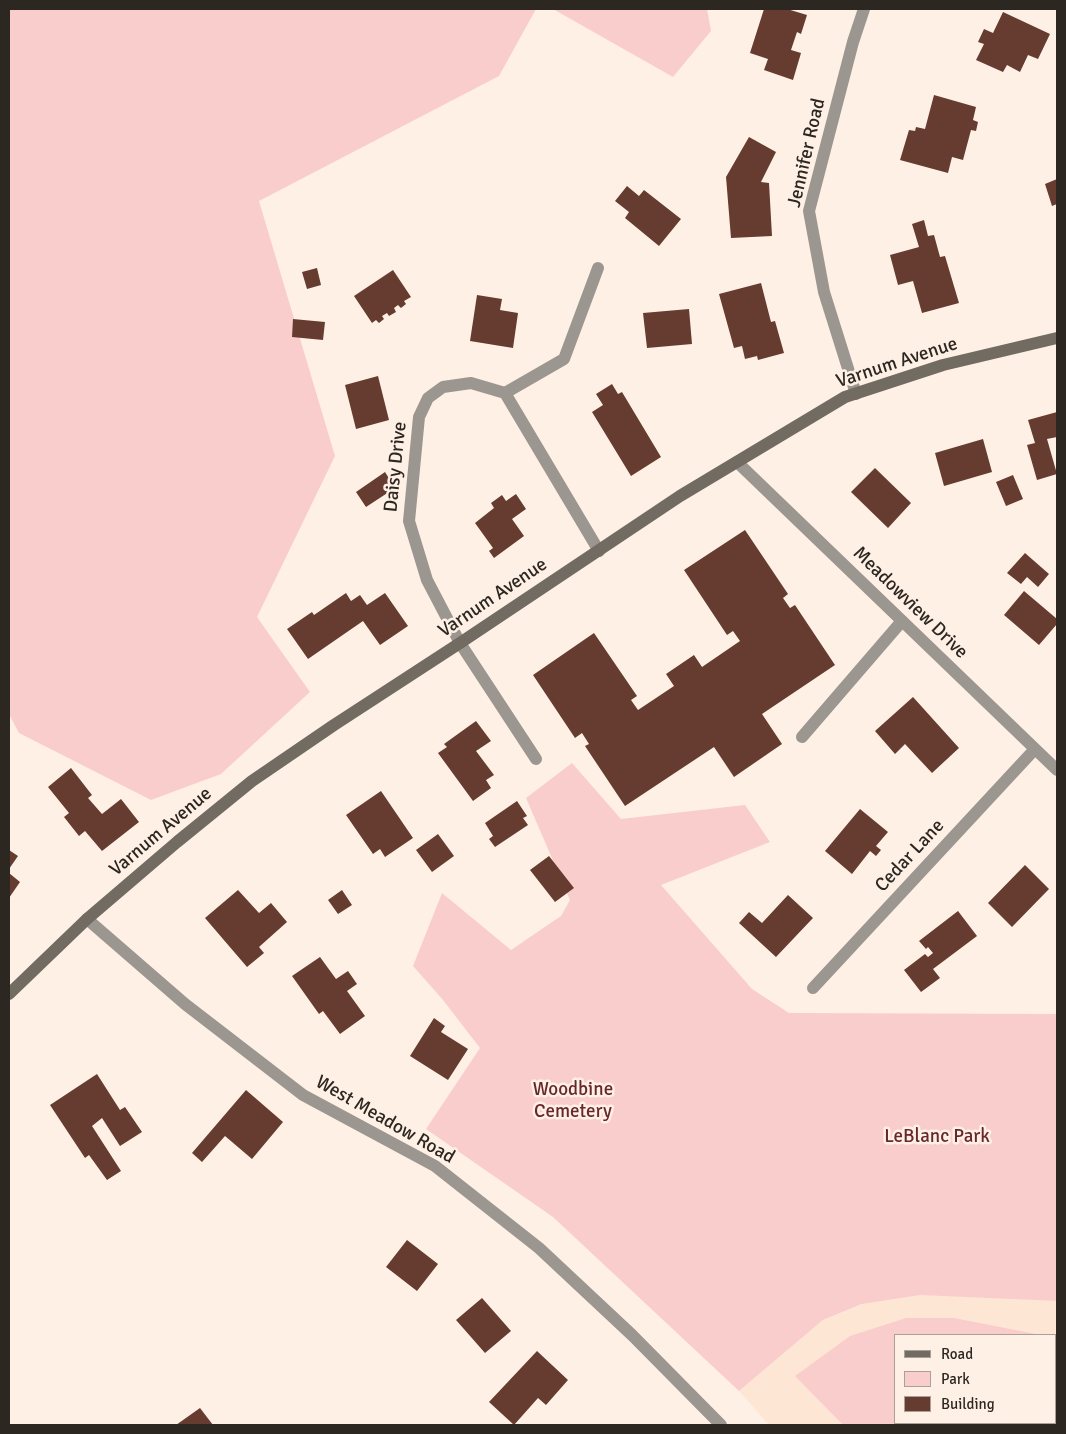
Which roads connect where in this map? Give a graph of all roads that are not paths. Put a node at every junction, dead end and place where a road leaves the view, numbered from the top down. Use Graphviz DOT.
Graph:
graph roads {
  1 [pos="864,9"];
  2 [pos="598,268"];
  3 [pos="1057,338"];
  4 [pos="505,393"];
  5 [pos="856,394"];
  6 [pos="737,462"];
  7 [pos="599,551"];
  8 [pos="902,621"];
  9 [pos="460,643"];
  10 [pos="802,737"];
  11 [pos="1035,749"];
  12 [pos="536,758"];
  13 [pos="1057,770"];
  14 [pos="87,919"];
  15 [pos="813,988"];
  16 [pos="9,992"];
  17 [pos="721,1425"];
  1 -- 5 [label="street, Jennifer Road"];
  2 -- 4 [label="street"];
  3 -- 5 [label="main road, Varnum Avenue"];
  4 -- 7 [label="street"];
  4 -- 9 [label="street, Daisy Drive"];
  5 -- 6 [label="main road, Varnum Avenue"];
  6 -- 7 [label="main road, Varnum Avenue"];
  6 -- 8 [label="street, Meadowview Drive"];
  7 -- 9 [label="main road, Varnum Avenue"];
  8 -- 10 [label="street"];
  8 -- 11 [label="street, Meadowview Drive"];
  9 -- 12 [label="street, Daisy Drive"];
  9 -- 14 [label="main road, Varnum Avenue"];
  11 -- 13 [label="street, Meadowview Drive"];
  11 -- 15 [label="street, Cedar Lane"];
  14 -- 16 [label="main road, Varnum Avenue"];
  14 -- 17 [label="street, West Meadow Road"];
}
